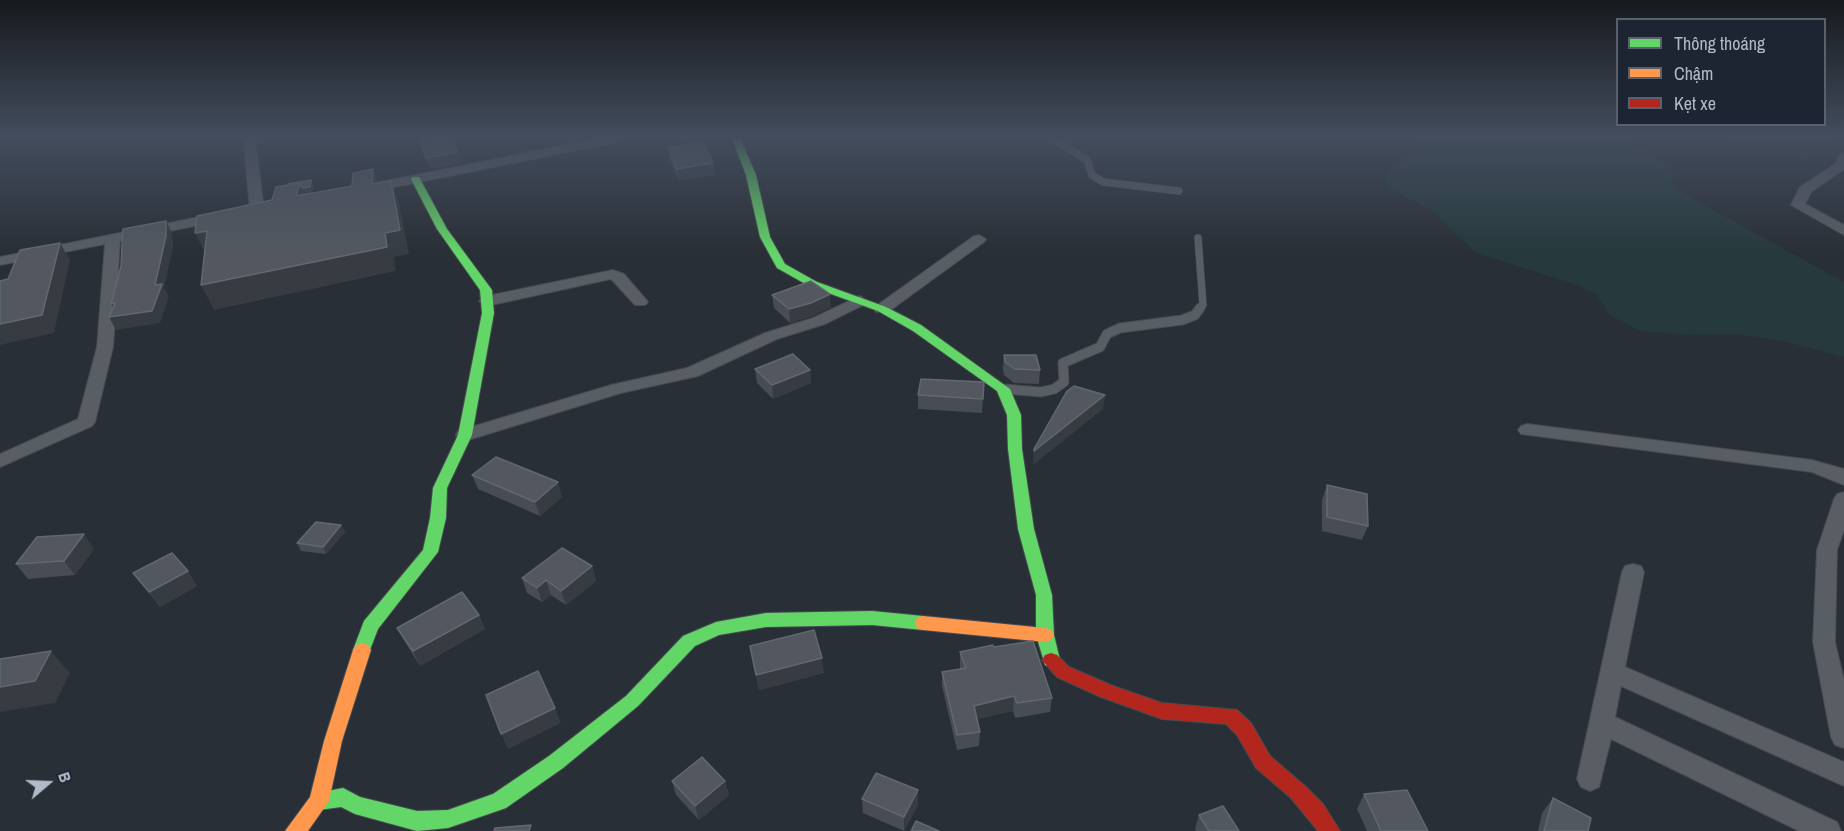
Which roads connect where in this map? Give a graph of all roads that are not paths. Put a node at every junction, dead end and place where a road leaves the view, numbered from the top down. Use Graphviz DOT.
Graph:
graph roads {
  1 [pos="252,177"];
  2 [pos="431,177"];
  3 [pos="751,177"];
  4 [pos="1095,177"];
  5 [pos="1824,177"];
  6 [pos="416,180"];
  7 [pos="359,190"];
  8 [pos="1179,191"];
  9 [pos="1844,231"];
  10 [pos="112,238"];
  11 [pos="1198,238"];
  12 [pos="979,239"];
  13 [pos="0,261"];
  14 [pos="487,301"];
  15 [pos="860,301"];
  16 [pos="640,302"];
  17 [pos="882,309"];
  18 [pos="1003,389"];
  19 [pos="1527,430"];
  20 [pos="465,435"];
  21 [pos="0,461"];
  22 [pos="1844,478"];
  23 [pos="1844,499"];
  24 [pos="1633,572"];
  25 [pos="1045,635"];
  26 [pos="1613,672"];
  27 [pos="1602,723"];
  28 [pos="1844,737"];
  29 [pos="1844,774"];
  30 [pos="1590,779"];
  31 [pos="319,801"];
  32 [pos="295,831"];
  33 [pos="1330,831"];
  34 [pos="1827,831"];
  1 -- 10 [label="street"];
  2 -- 6 [label="street"];
  3 -- 15 [label="street"];
  4 -- 8 [label="lane"];
  5 -- 9 [label="street"];
  6 -- 7 [label="street"];
  6 -- 14 [label="street"];
  10 -- 13 [label="street"];
  10 -- 21 [label="street"];
  11 -- 18 [label="lane"];
  12 -- 17 [label="street"];
  14 -- 16 [label="street"];
  14 -- 20 [label="street"];
  15 -- 17 [label="street"];
  15 -- 20 [label="street"];
  17 -- 18 [label="street"];
  18 -- 25 [label="street"];
  19 -- 22 [label="street"];
  20 -- 31 [label="street"];
  23 -- 28 [label="street"];
  24 -- 26 [label="street"];
  25 -- 31 [label="street"];
  25 -- 33 [label="street"];
  26 -- 27 [label="street"];
  26 -- 29 [label="street"];
  27 -- 30 [label="street"];
  27 -- 34 [label="street"];
  31 -- 32 [label="street"];
}
